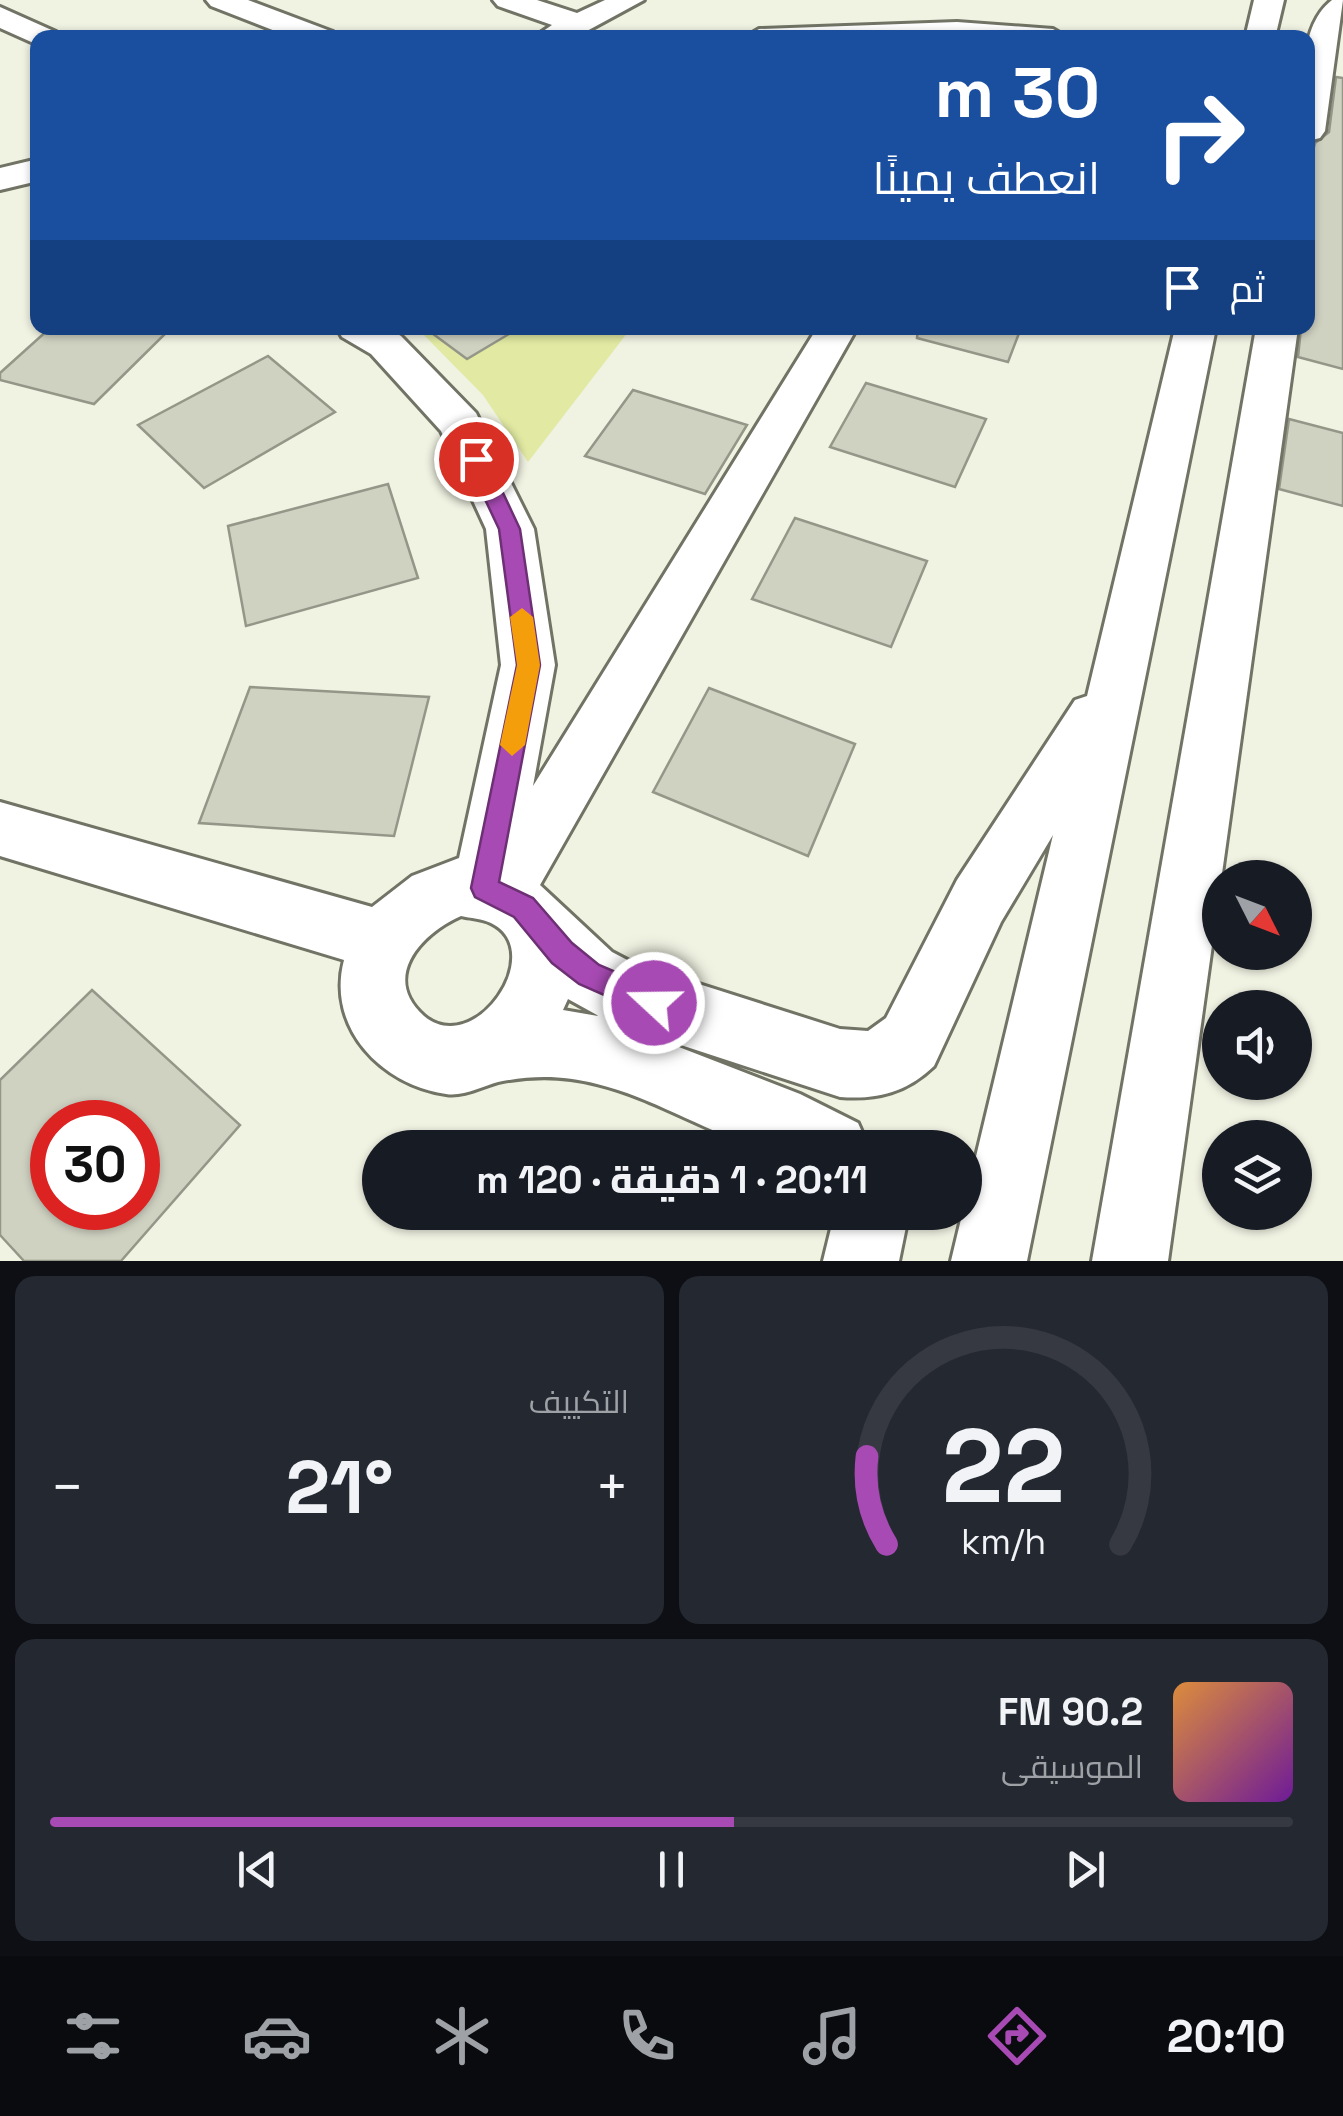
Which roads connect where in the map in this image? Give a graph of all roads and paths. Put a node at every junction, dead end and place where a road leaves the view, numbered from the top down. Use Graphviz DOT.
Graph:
graph roads {
  1 [pos="222,0"];
  2 [pos="508,0"];
  3 [pos="630,0"];
  4 [pos="1269,0"];
  5 [pos="1000,2"];
  6 [pos="1343,6"];
  7 [pos="0,16"];
  8 [pos="580,24"];
  9 [pos="301,30"];
  10 [pos="566,30"];
  11 [pos="1029,30"];
  12 [pos="1262,30"];
  13 [pos="30,31"];
  14 [pos="1315,85"];
  15 [pos="368,335"];
  16 [pos="833,335"];
  17 [pos="1198,335"];
  18 [pos="1273,335"];
  19 [pos="1220,419"];
  20 [pos="1124,651"];
  21 [pos="0,829"];
  22 [pos="508,903"];
  23 [pos="383,941"];
  24 [pos="487,1050"];
  25 [pos="797,1130"];
  26 [pos="868,1230"];
  27 [pos="861,1261"];
  28 [pos="989,1261"];
  29 [pos="1130,1261"];
  1 -- 9 [label="street"];
  2 -- 8 [label="street"];
  3 -- 8 [label="street"];
  4 -- 12 [label="street"];
  5 -- 11 [label="street"];
  6 -- 14 [label="street"];
  7 -- 13 [label="street"];
  8 -- 10 [label="street"];
  15 -- 22 [label="street"];
  16 -- 22 [label="street"];
  17 -- 19 [label="street"];
  18 -- 19 [label="street"];
  19 -- 20 [label="street"];
  19 -- 29 [label="street"];
  20 -- 22 [label="street"];
  20 -- 28 [label="street"];
  21 -- 23 [label="street"];
  22 -- 23 [label="street"];
  22 -- 24 [label="street"];
  23 -- 24 [label="street"];
  24 -- 25 [label="street"];
  26 -- 27 [label="street"];
}
